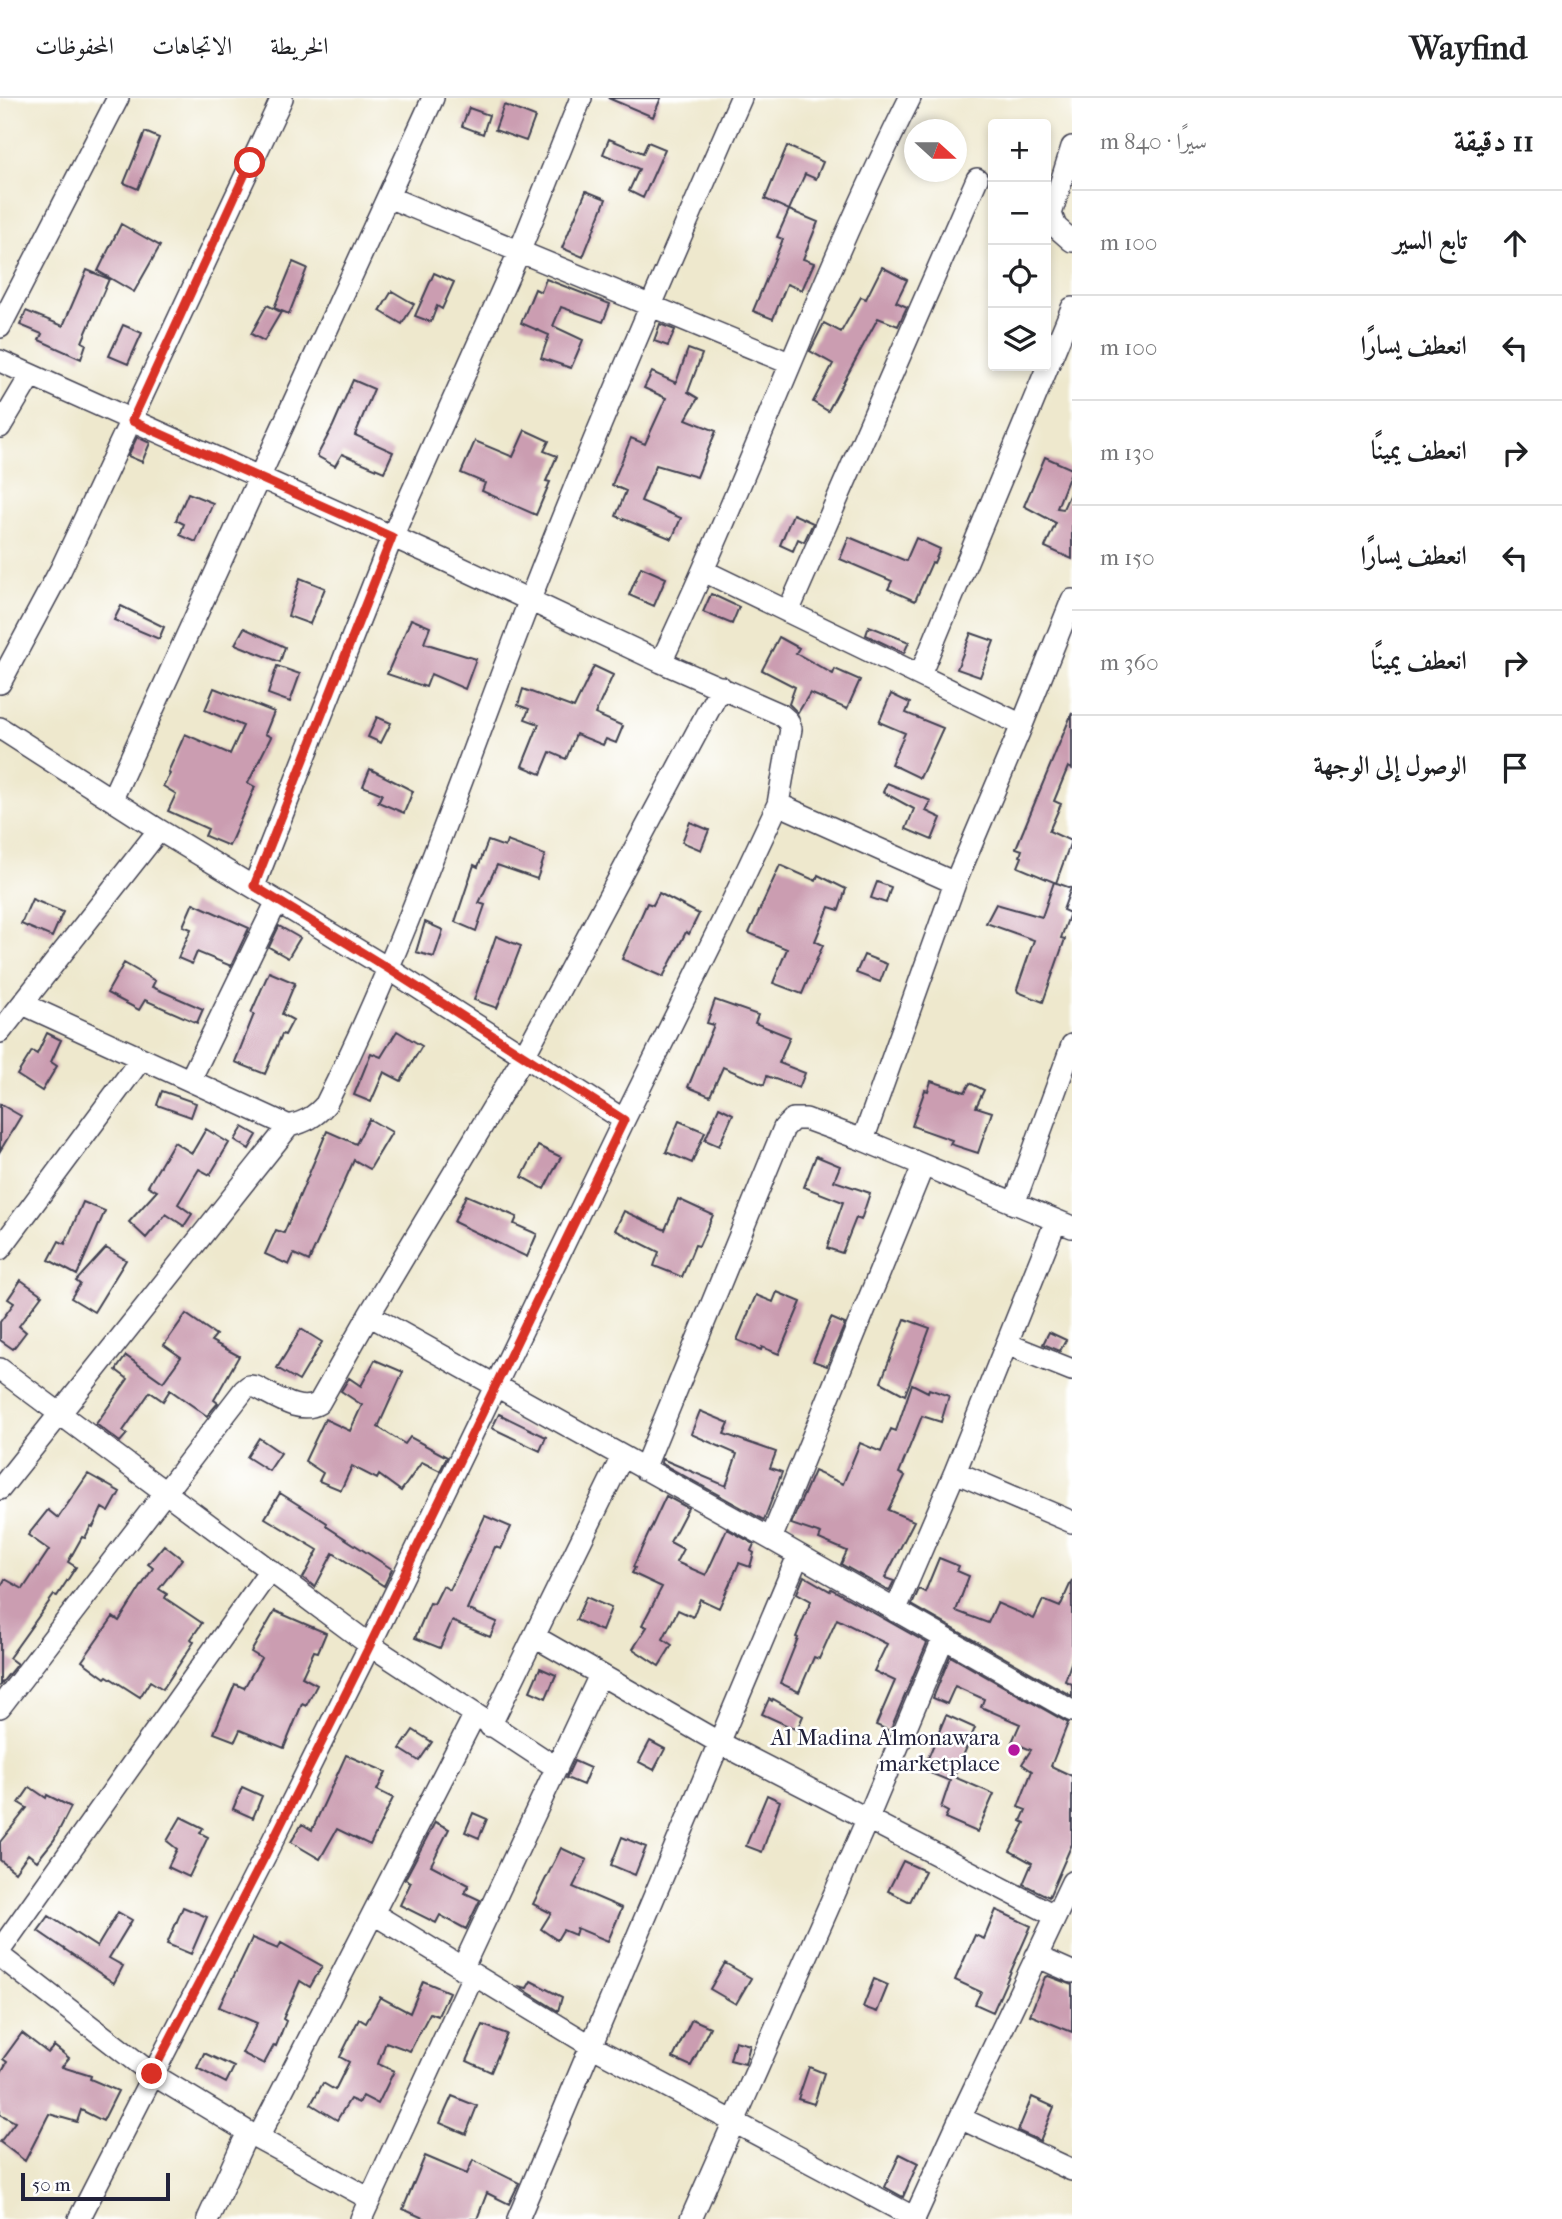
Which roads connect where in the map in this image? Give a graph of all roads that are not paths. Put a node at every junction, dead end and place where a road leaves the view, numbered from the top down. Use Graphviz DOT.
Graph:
graph roads {
  1 [pos="118,98"];
  2 [pos="282,98"];
  3 [pos="433,98"];
  4 [pos="581,98"];
  5 [pos="741,98"];
  6 [pos="908,99"];
  7 [pos="1072,147"];
  8 [pos="976,179"];
  9 [pos="388,197"];
  10 [pos="1072,241"];
  11 [pos="520,250"];
  12 [pos="651,306"];
  13 [pos="1072,307"];
  14 [pos="0,327"];
  15 [pos="0,362"];
  16 [pos="789,363"];
  17 [pos="30,375"];
  18 [pos="132,421"];
  19 [pos="0,427"];
  20 [pos="260,479"];
  21 [pos="392,537"];
  22 [pos="704,571"];
  23 [pos="530,600"];
  24 [pos="1072,600"];
  25 [pos="788,612"];
  26 [pos="661,662"];
  27 [pos="920,676"];
  28 [pos="0,683"];
  29 [pos="721,687"];
  30 [pos="1022,726"];
  31 [pos="0,728"];
  32 [pos="111,799"];
  33 [pos="778,804"];
  34 [pos="159,830"];
  35 [pos="955,883"];
  36 [pos="254,886"];
  37 [pos="277,901"];
  38 [pos="389,969"];
  39 [pos="23,1004"];
  40 [pos="0,1032"];
  41 [pos="1072,1045"];
  42 [pos="524,1056"];
  43 [pos="141,1059"];
  44 [pos="190,1080"];
  45 [pos="624,1120"];
  46 [pos="289,1126"];
  47 [pos="863,1140"];
  48 [pos="923,1166"];
  49 [pos="1014,1204"];
  50 [pos="1064,1224"];
  51 [pos="0,1249"];
  52 [pos="369,1315"];
  53 [pos="1007,1343"];
  54 [pos="0,1369"];
  55 [pos="1072,1370"];
  56 [pos="495,1385"];
  57 [pos="60,1413"];
  58 [pos="622,1457"];
  59 [pos="644,1469"];
  60 [pos="955,1472"];
  61 [pos="0,1489"];
  62 [pos="165,1494"];
  63 [pos="1072,1522"];
  64 [pos="771,1539"];
  65 [pos="798,1556"];
  66 [pos="270,1570"];
  67 [pos="895,1611"];
  68 [pos="535,1637"];
  69 [pos="943,1639"];
  70 [pos="370,1645"];
  71 [pos="600,1675"];
  72 [pos="0,1707"];
  73 [pos="1072,1711"];
  74 [pos="482,1721"];
  75 [pos="718,1742"];
  76 [pos="557,1768"];
  77 [pos="867,1820"];
  78 [pos="1072,1882"];
  79 [pos="374,1914"];
  80 [pos="1056,1916"];
  81 [pos="0,1950"];
  82 [pos="0,1956"];
  83 [pos="1037,1956"];
  84 [pos="1072,1972"];
  85 [pos="468,1973"];
  86 [pos="593,2047"];
  87 [pos="152,2074"];
  88 [pos="960,2118"];
  89 [pos="732,2121"];
  90 [pos="253,2135"];
  91 [pos="1072,2171"];
  92 [pos="370,2199"];
  93 [pos="915,2218"];
  94 [pos="79,2219"];
  95 [pos="208,2219"];
  96 [pos="361,2219"];
  97 [pos="518,2219"];
  98 [pos="691,2219"];
  1 -- 14 [label="street"];
  2 -- 18 [label="street"];
  3 -- 9 [label="street"];
  4 -- 11 [label="street"];
  5 -- 12 [label="street"];
  6 -- 16 [label="street"];
  7 -- 10 [label="street"];
  8 -- 25 [label="street"];
  9 -- 11 [label="street"];
  9 -- 20 [label="street"];
  11 -- 12 [label="street"];
  11 -- 21 [label="street"];
  12 -- 16 [label="street"];
  12 -- 23 [label="street"];
  13 -- 27 [label="street"];
  15 -- 17 [label="street"];
  16 -- 22 [label="street"];
  17 -- 18 [label="street"];
  17 -- 19 [label="street"];
  18 -- 20 [label="street"];
  18 -- 28 [label="street"];
  20 -- 21 [label="street"];
  20 -- 32 [label="street"];
  21 -- 23 [label="street"];
  21 -- 36 [label="street"];
  22 -- 25 [label="street"];
  22 -- 26 [label="street"];
  23 -- 26 [label="street"];
  23 -- 38 [label="street"];
  24 -- 30 [label="street"];
  25 -- 27 [label="street"];
  26 -- 29 [label="street"];
  27 -- 30 [label="street"];
  29 -- 33 [label="street"];
  29 -- 42 [label="street"];
  30 -- 35 [label="street"];
  31 -- 32 [label="street"];
  32 -- 34 [label="street"];
  33 -- 35 [label="street"];
  33 -- 45 [label="street"];
  34 -- 36 [label="street"];
  34 -- 39 [label="street"];
  35 -- 47 [label="street"];
  36 -- 37 [label="street"];
  37 -- 38 [label="street"];
  37 -- 44 [label="street"];
  38 -- 42 [label="street"];
  38 -- 46 [label="street"];
  39 -- 40 [label="street"];
  39 -- 43 [label="street"];
  41 -- 49 [label="street"];
  42 -- 45 [label="street"];
  42 -- 52 [label="street"];
  43 -- 44 [label="street"];
  43 -- 51 [label="street"];
  44 -- 46 [label="street"];
  45 -- 56 [label="street"];
  46 -- 57 [label="street"];
  47 -- 48 [label="street"];
  47 -- 59 [label="street"];
  48 -- 49 [label="street"];
  48 -- 64 [label="street"];
  49 -- 50 [label="street"];
  50 -- 53 [label="street"];
  52 -- 56 [label="street"];
  52 -- 62 [label="street"];
  53 -- 55 [label="street"];
  53 -- 60 [label="street"];
  54 -- 57 [label="street"];
  56 -- 58 [label="street"];
  56 -- 70 [label="street"];
  57 -- 61 [label="street"];
  57 -- 62 [label="street"];
  58 -- 59 [label="street"];
  58 -- 68 [label="street"];
  59 -- 64 [label="street"];
  60 -- 63 [label="street"];
  60 -- 67 [label="street"];
  62 -- 66 [label="street"];
  62 -- 72 [label="street"];
  64 -- 65 [label="street"];
  65 -- 67 [label="street"];
  65 -- 75 [label="street"];
  66 -- 70 [label="street"];
  66 -- 81 [label="street"];
  67 -- 69 [label="street"];
  68 -- 71 [label="street"];
  68 -- 74 [label="street"];
  69 -- 73 [label="street"];
  69 -- 77 [label="street"];
  70 -- 74 [label="street"];
  70 -- 87 [label="street"];
  71 -- 75 [label="street"];
  71 -- 76 [label="street"];
  74 -- 76 [label="street"];
  74 -- 79 [label="street"];
  75 -- 77 [label="street"];
  75 -- 86 [label="street"];
  76 -- 85 [label="street"];
  77 -- 80 [label="street"];
  77 -- 89 [label="street"];
  78 -- 80 [label="street"];
  79 -- 85 [label="street"];
  79 -- 90 [label="street"];
  80 -- 83 [label="street"];
  82 -- 87 [label="street"];
  83 -- 84 [label="street"];
  83 -- 88 [label="street"];
  85 -- 86 [label="street"];
  85 -- 92 [label="street"];
  86 -- 89 [label="street"];
  86 -- 97 [label="street"];
  87 -- 90 [label="street"];
  87 -- 94 [label="street"];
  88 -- 91 [label="street"];
  88 -- 93 [label="street"];
  89 -- 93 [label="street"];
  89 -- 98 [label="street"];
  90 -- 92 [label="street"];
  90 -- 95 [label="street"];
  92 -- 96 [label="street"];
}
